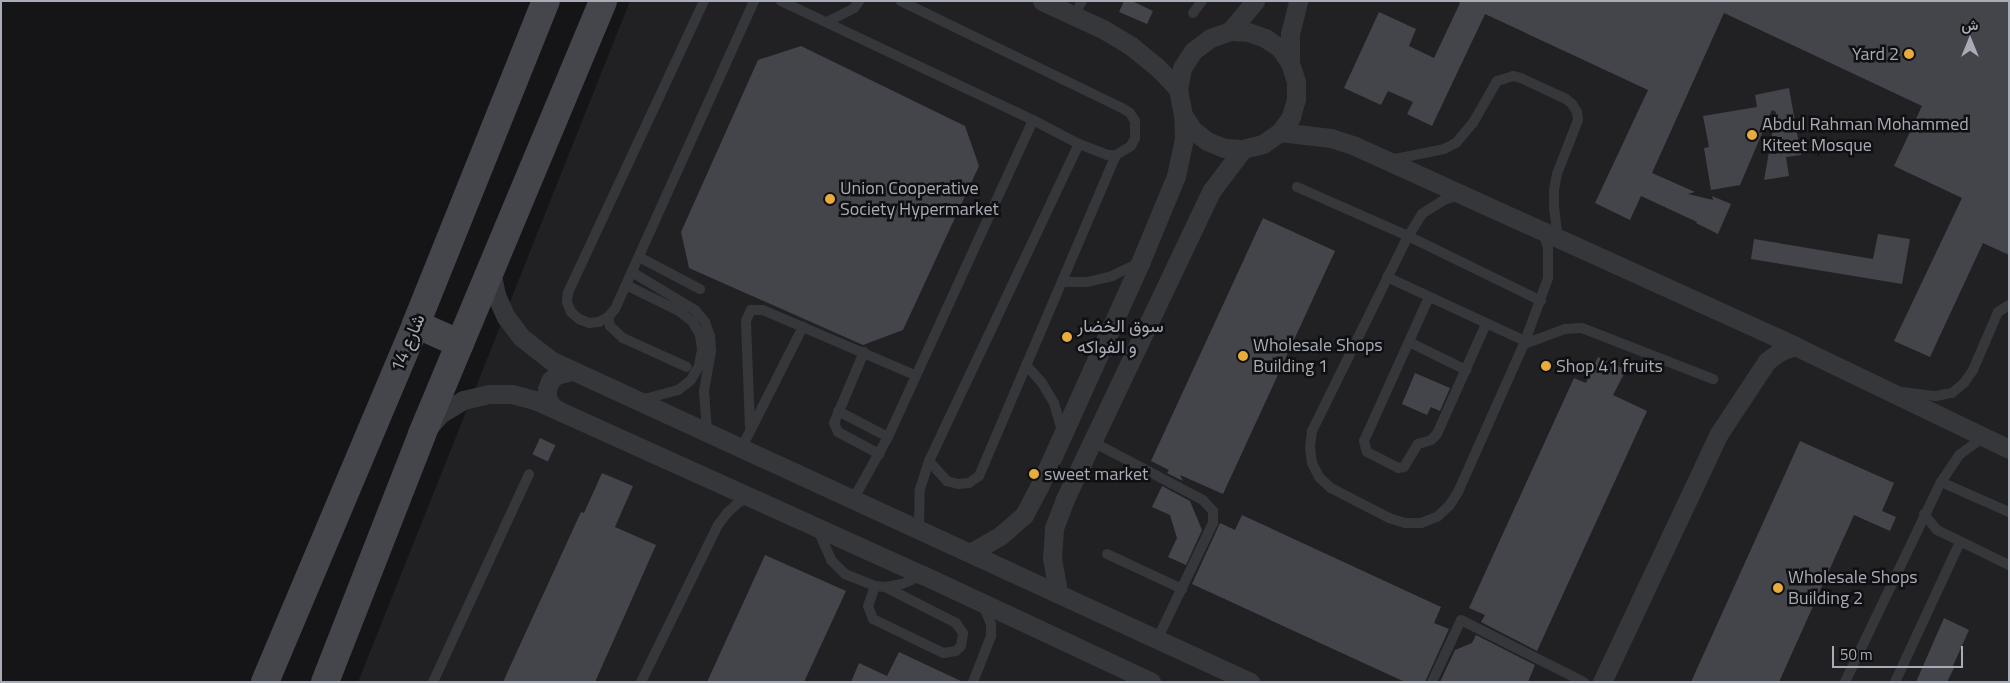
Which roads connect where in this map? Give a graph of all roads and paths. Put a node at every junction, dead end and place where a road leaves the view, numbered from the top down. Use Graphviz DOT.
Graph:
graph roads {
  1 [pos="546,1"];
  2 [pos="603,1"];
  3 [pos="704,1"];
  4 [pos="754,1"];
  5 [pos="781,1"];
  6 [pos="859,1"];
  7 [pos="901,1"];
  8 [pos="1042,1"];
  9 [pos="1202,1"];
  10 [pos="1254,1"];
  11 [pos="1298,1"];
  12 [pos="1078,9"];
  13 [pos="1193,13"];
  14 [pos="827,22"];
  15 [pos="1230,32"];
  16 [pos="1290,63"];
  17 [pos="1178,89"];
  18 [pos="1183,115"];
  19 [pos="1032,120"];
  20 [pos="1280,132"];
  21 [pos="1078,144"];
  22 [pos="1243,149"];
  23 [pos="1116,155"];
  24 [pos="1389,161"];
  25 [pos="1297,187"];
  26 [pos="1460,194"];
  27 [pos="1408,236"];
  28 [pos="1551,236"];
  29 [pos="639,257"];
  30 [pos="1140,262"];
  31 [pos="491,271"];
  32 [pos="632,272"];
  33 [pos="1387,277"];
  34 [pos="1062,282"];
  35 [pos="626,285"];
  36 [pos="700,289"];
  37 [pos="1429,297"];
  38 [pos="1541,301"];
  39 [pos="2009,306"];
  40 [pos="608,317"];
  41 [pos="416,324"];
  42 [pos="1486,324"];
  43 [pos="803,326"];
  44 [pos="1409,342"];
  45 [pos="1524,342"];
  46 [pos="460,344"];
  47 [pos="1795,346"];
  48 [pos="864,352"];
  49 [pos="1026,365"];
  50 [pos="687,367"];
  51 [pos="1466,370"];
  52 [pos="572,371"];
  53 [pos="915,375"];
  54 [pos="1713,379"];
  55 [pos="1886,390"];
  56 [pos="640,400"];
  57 [pos="559,411"];
  58 [pos="838,411"];
  59 [pos="750,427"];
  60 [pos="707,431"];
  61 [pos="422,434"];
  62 [pos="1063,434"];
  63 [pos="888,437"];
  64 [pos="1984,437"];
  65 [pos="1094,442"];
  66 [pos="742,447"];
  67 [pos="2009,449"];
  68 [pos="879,454"];
  69 [pos="929,461"];
  70 [pos="529,474"];
  71 [pos="1941,482"];
  72 [pos="752,496"];
  73 [pos="854,498"];
  74 [pos="2009,512"];
  75 [pos="1924,514"];
  76 [pos="816,527"];
  77 [pos="918,528"];
  78 [pos="1960,542"];
  79 [pos="972,552"];
  80 [pos="1107,554"];
  81 [pos="2009,565"];
  82 [pos="922,574"];
  83 [pos="880,586"];
  84 [pos="1182,589"];
  85 [pos="1058,592"];
  86 [pos="981,602"];
  87 [pos="1157,640"];
  88 [pos="264,682"];
  89 [pos="325,682"];
  90 [pos="433,682"];
  91 [pos="641,682"];
  92 [pos="973,682"];
  93 [pos="1151,682"];
  94 [pos="1250,682"];
  95 [pos="1432,682"];
  96 [pos="1584,682"];
  97 [pos="1602,682"];
  98 [pos="1846,682"];
  99 [pos="1896,682"];
  1 -- 41 [label="main road, شارع 14"];
  2 -- 31 [label="main road"];
  3 -- 40 [label="lane"];
  4 -- 29 [label="lane"];
  5 -- 14 [label="lane"];
  6 -- 14 [label="lane"];
  7 -- 23 [label="lane"];
  8 -- 12 [label="street"];
  9 -- 13 [label="lane"];
  10 -- 15 [label="street"];
  11 -- 16 [label="street"];
  12 -- 17 [label="street"];
  14 -- 19 [label="lane"];
  15 -- 16 [label="street"];
  15 -- 17 [label="street"];
  16 -- 20 [label="street"];
  17 -- 18 [label="street"];
  18 -- 22 [label="street"];
  18 -- 30 [label="street"];
  19 -- 21 [label="lane"];
  19 -- 53 [label="lane"];
  20 -- 22 [label="street"];
  20 -- 24 [label="street"];
  21 -- 23 [label="lane"];
  21 -- 69 [label="lane"];
  22 -- 65 [label="street"];
  23 -- 34 [label="lane"];
  24 -- 26 [label="street"];
  24 -- 28 [label="lane"];
  25 -- 27 [label="lane"];
  26 -- 27 [label="lane"];
  26 -- 28 [label="street"];
  27 -- 33 [label="lane"];
  27 -- 38 [label="lane"];
  28 -- 38 [label="lane"];
  28 -- 47 [label="street"];
  29 -- 32 [label="lane"];
  29 -- 36 [label="lane"];
  30 -- 34 [label="lane"];
  30 -- 62 [label="street"];
  31 -- 46 [label="main road"];
  31 -- 52 [label="street"];
  32 -- 35 [label="lane"];
  32 -- 60 [label="lane"];
  33 -- 37 [label="lane"];
  33 -- 45 [label="lane"];
  34 -- 49 [label="lane"];
  35 -- 40 [label="lane"];
  35 -- 56 [label="lane"];
  37 -- 42 [label="lane"];
  37 -- 44 [label="lane"];
  38 -- 45 [label="lane"];
  39 -- 55 [label="lane"];
  40 -- 50 [label="lane"];
  41 -- 46 [label="main road"];
  41 -- 88 [label="main road, شارع 14"];
  42 -- 45 [label="lane"];
  42 -- 51 [label="lane"];
  43 -- 48 [label="lane"];
  43 -- 59 [label="lane"];
  43 -- 59 [label="lane"];
  44 -- 51 [label="lane"];
  44 -- 51 [label="lane"];
  45 -- 54 [label="lane"];
  46 -- 61 [label="main road"];
  47 -- 55 [label="street"];
  47 -- 97 [label="street"];
  48 -- 53 [label="lane"];
  48 -- 58 [label="lane"];
  49 -- 62 [label="lane"];
  49 -- 69 [label="lane"];
  52 -- 56 [label="street"];
  52 -- 57 [label="street"];
  53 -- 63 [label="lane"];
  55 -- 64 [label="street"];
  56 -- 60 [label="street"];
  57 -- 61 [label="street"];
  57 -- 72 [label="street"];
  58 -- 63 [label="lane"];
  58 -- 68 [label="lane"];
  59 -- 66 [label="lane"];
  60 -- 66 [label="street"];
  61 -- 89 [label="main road"];
  62 -- 79 [label="street"];
  63 -- 68 [label="lane"];
  64 -- 67 [label="street"];
  64 -- 71 [label="lane"];
  65 -- 84 [label="lane"];
  65 -- 85 [label="street"];
  66 -- 73 [label="street"];
  68 -- 73 [label="lane"];
  69 -- 77 [label="lane"];
  70 -- 90 [label="lane"];
  71 -- 74 [label="lane"];
  71 -- 75 [label="lane"];
  72 -- 76 [label="street"];
  72 -- 91 [label="lane"];
  73 -- 77 [label="street"];
  75 -- 78 [label="lane"];
  75 -- 98 [label="lane"];
  76 -- 82 [label="street"];
  76 -- 83 [label="lane"];
  77 -- 79 [label="street"];
  78 -- 81 [label="lane"];
  78 -- 99 [label="lane"];
  79 -- 85 [label="street"];
  80 -- 84 [label="lane"];
  82 -- 83 [label="lane"];
  82 -- 86 [label="street"];
  83 -- 83 [label="lane"];
  84 -- 87 [label="lane"];
  85 -- 87 [label="street"];
  86 -- 92 [label="lane"];
  86 -- 93 [label="street"];
  87 -- 94 [label="street"];
  95 -- 96 [label="lane"];
}
